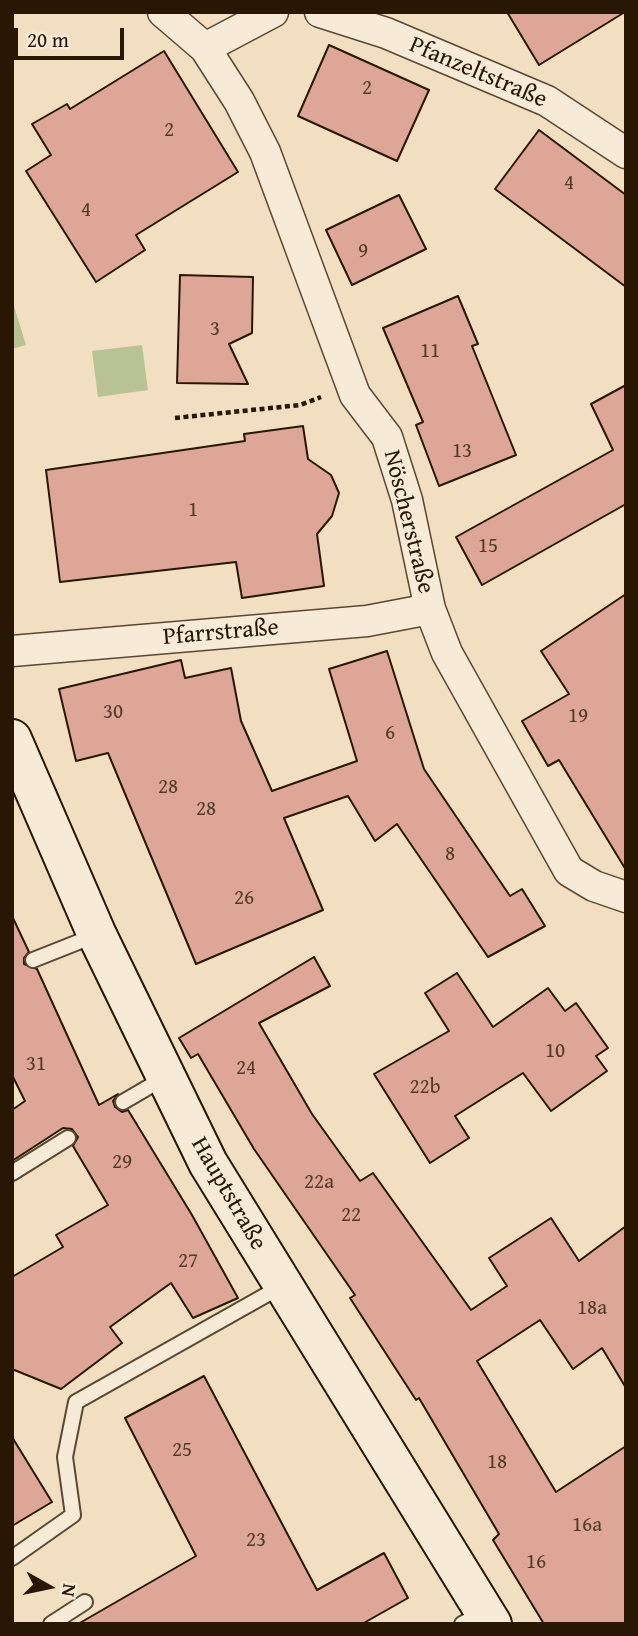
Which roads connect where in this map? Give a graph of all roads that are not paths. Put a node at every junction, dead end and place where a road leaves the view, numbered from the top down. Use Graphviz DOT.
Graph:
graph roads {
  1 [pos="163,12"];
  2 [pos="273,12"];
  3 [pos="320,12"];
  4 [pos="205,48"];
  5 [pos="626,153"];
  6 [pos="430,610"];
  7 [pos="12,651"];
  8 [pos="12,739"];
  9 [pos="626,897"];
  10 [pos="97,935"];
  11 [pos="33,961"];
  12 [pos="165,1077"];
  13 [pos="123,1102"];
  14 [pos="68,1138"];
  15 [pos="12,1173"];
  16 [pos="282,1285"];
  17 [pos="12,1558"];
  18 [pos="85,1602"];
  19 [pos="480,1620"];
  20 [pos="51,1624"];
  1 -- 4 [label="street, Nöscherstraße"];
  2 -- 4 [label="street"];
  3 -- 5 [label="street, Pfanzeltstraße"];
  4 -- 6 [label="street, Nöscherstraße"];
  6 -- 7 [label="street, Pfarrstraße"];
  6 -- 9 [label="street, Nöscherstraße"];
  8 -- 10 [label="street, Hauptstraße"];
  10 -- 11 [label="lane"];
  10 -- 12 [label="street, Hauptstraße"];
  12 -- 13 [label="lane"];
  12 -- 16 [label="street, Hauptstraße"];
  14 -- 15 [label="lane"];
  16 -- 17 [label="lane"];
  16 -- 19 [label="street, Hauptstraße"];
  18 -- 20 [label="lane"];
}
